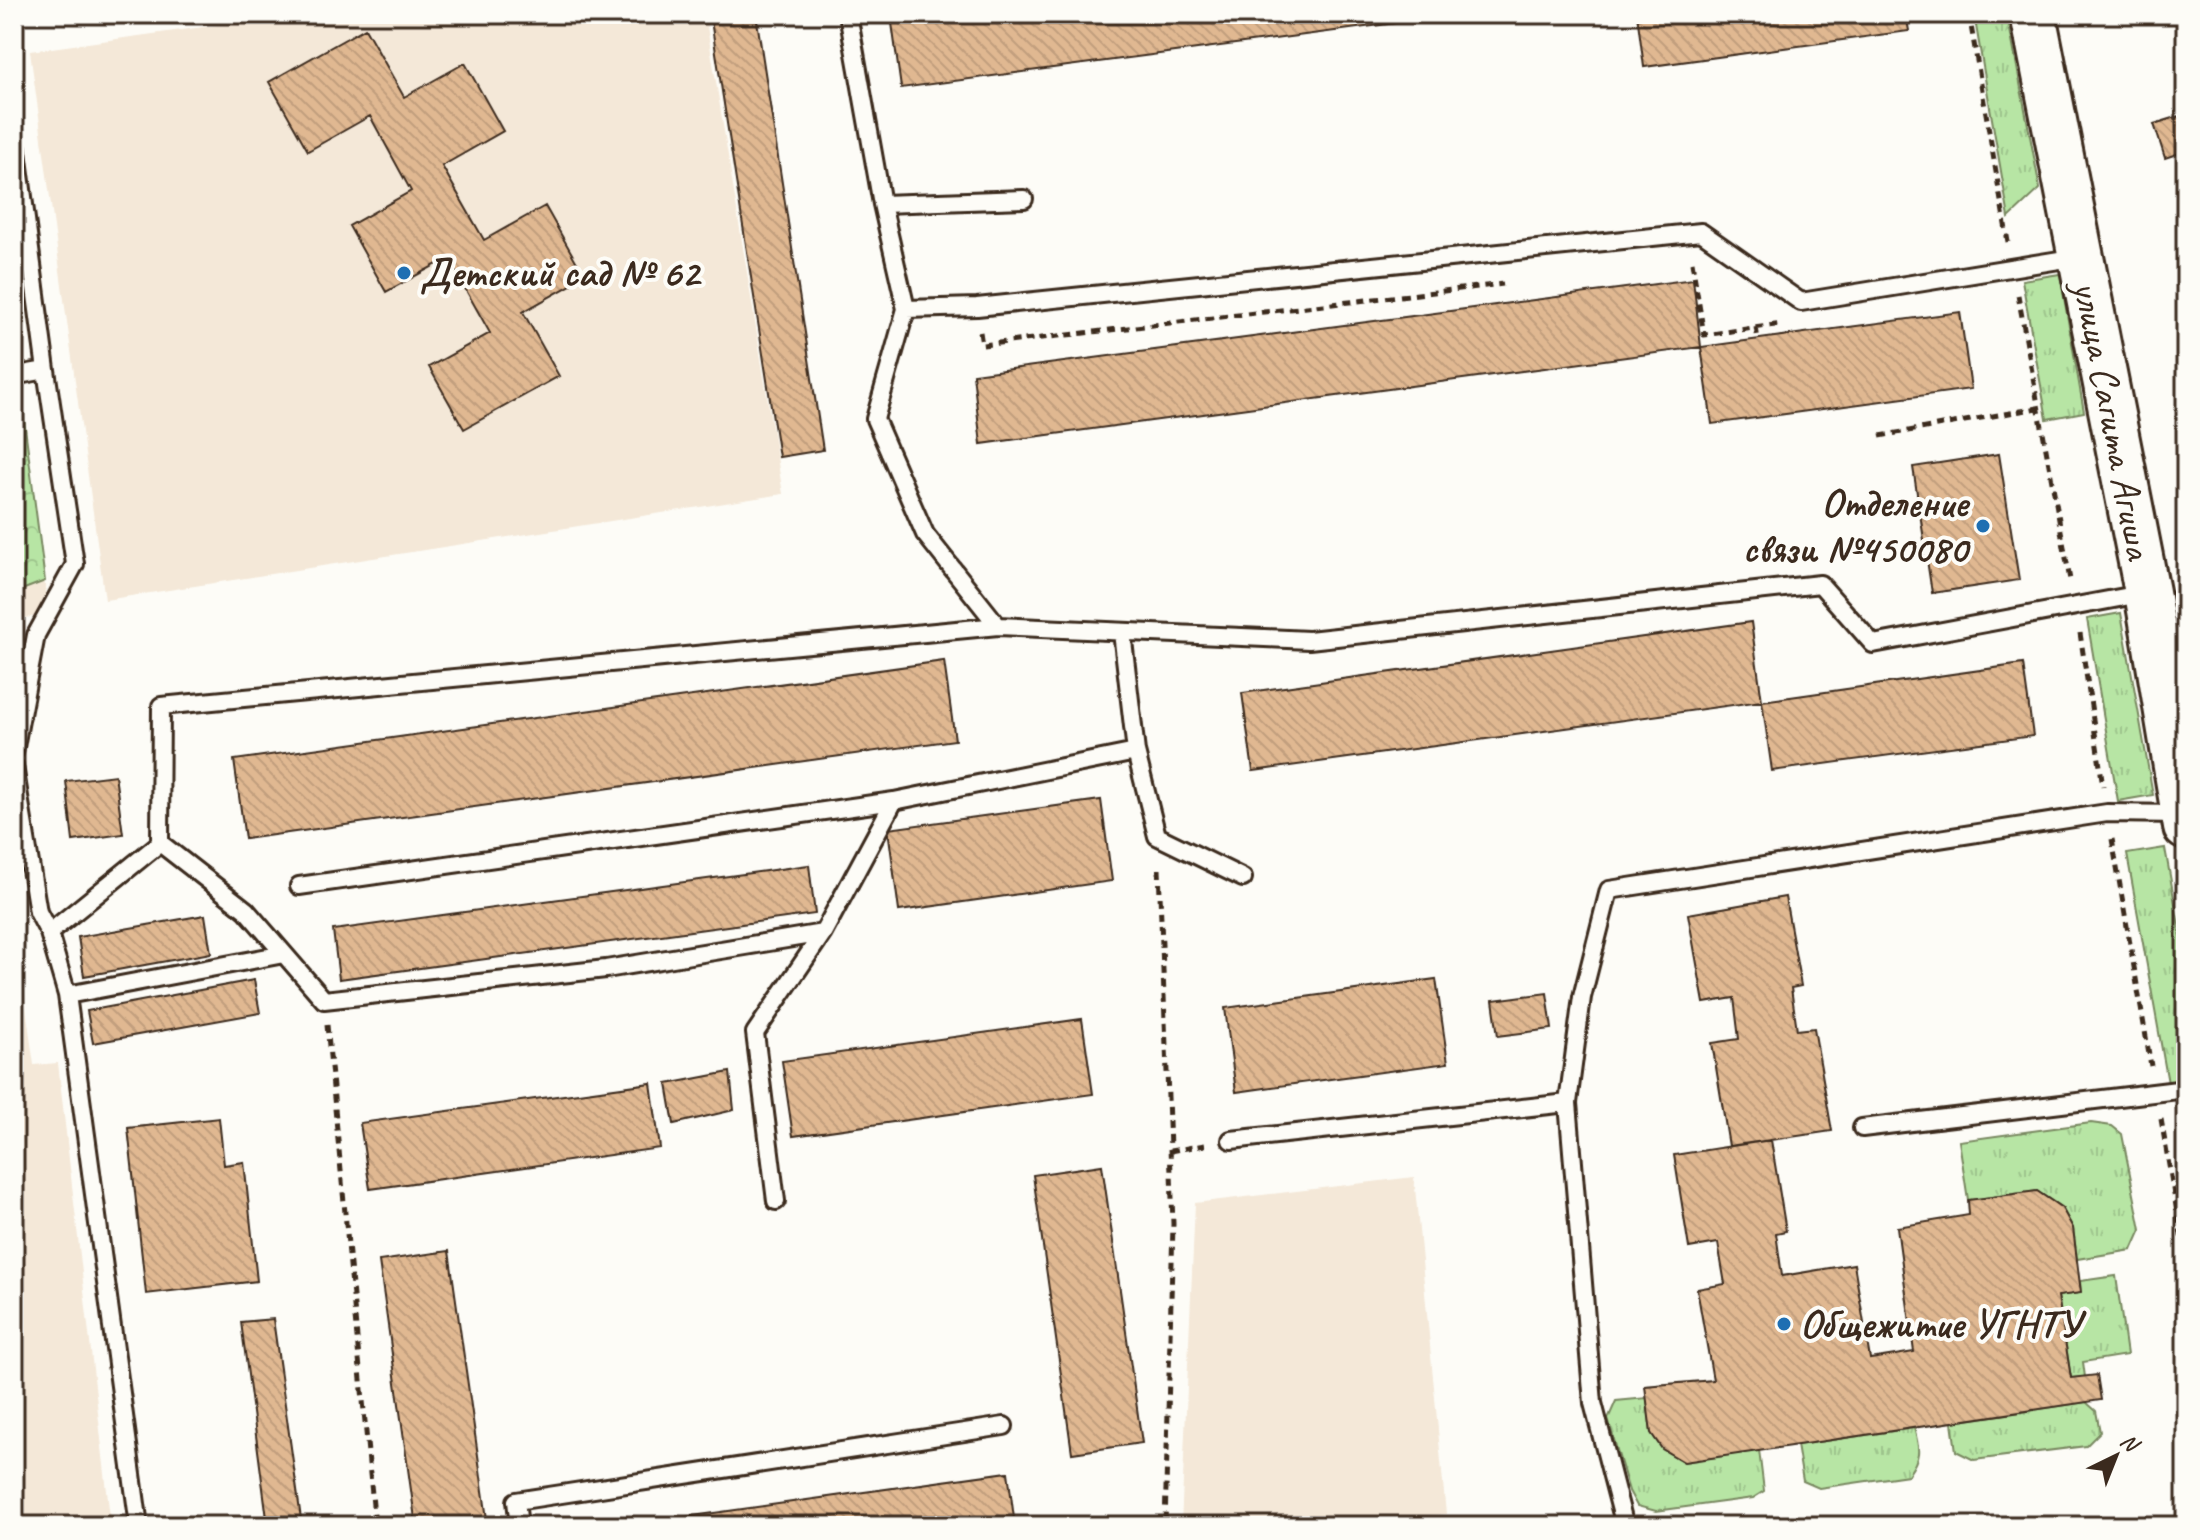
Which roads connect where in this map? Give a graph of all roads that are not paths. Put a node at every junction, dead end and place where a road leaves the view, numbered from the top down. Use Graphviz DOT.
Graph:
graph roads {
  1 [pos="848,14"];
  2 [pos="2033,14"];
  3 [pos="14,129"];
  4 [pos="1024,199"];
  5 [pos="882,204"];
  6 [pos="2081,257"];
  7 [pos="906,309"];
  8 [pos="46,370"];
  9 [pos="18,375"];
  10 [pos="2147,592"];
  11 [pos="998,626"];
  12 [pos="1122,632"];
  13 [pos="14,752"];
  14 [pos="1136,752"];
  15 [pos="14,766"];
  16 [pos="894,801"];
  17 [pos="2185,820"];
  18 [pos="160,843"];
  19 [pos="1243,878"];
  20 [pos="299,886"];
  21 [pos="49,933"];
  22 [pos="823,933"];
  23 [pos="284,954"];
  24 [pos="67,995"];
  25 [pos="2186,1089"];
  26 [pos="1568,1103"];
  27 [pos="1862,1128"];
  28 [pos="1231,1140"];
  29 [pos="776,1201"];
  30 [pos="1004,1426"];
  31 [pos="139,1526"];
  32 [pos="519,1526"];
  33 [pos="1625,1526"];
  1 -- 5 [label="lane"];
  2 -- 6 [label="main road, улица Сагита Агиша"];
  3 -- 8 [label="lane"];
  4 -- 5 [label="lane"];
  5 -- 7 [label="lane"];
  6 -- 7 [label="lane"];
  6 -- 10 [label="main road, улица Сагита Агиша"];
  7 -- 11 [label="lane"];
  8 -- 9 [label="lane"];
  8 -- 13 [label="lane"];
  10 -- 12 [label="lane"];
  10 -- 17 [label="main road, улица Сагита Агиша"];
  11 -- 12 [label="lane"];
  11 -- 18 [label="lane"];
  12 -- 14 [label="lane"];
  14 -- 16 [label="lane"];
  14 -- 19 [label="lane"];
  15 -- 21 [label="lane"];
  16 -- 20 [label="lane"];
  16 -- 22 [label="lane"];
  17 -- 26 [label="lane"];
  18 -- 21 [label="lane"];
  18 -- 23 [label="lane"];
  21 -- 24 [label="lane"];
  22 -- 23 [label="lane"];
  22 -- 29 [label="lane"];
  23 -- 24 [label="lane"];
  24 -- 31 [label="lane"];
  25 -- 27 [label="lane"];
  26 -- 28 [label="lane"];
  26 -- 33 [label="lane"];
  30 -- 32 [label="lane"];
}
